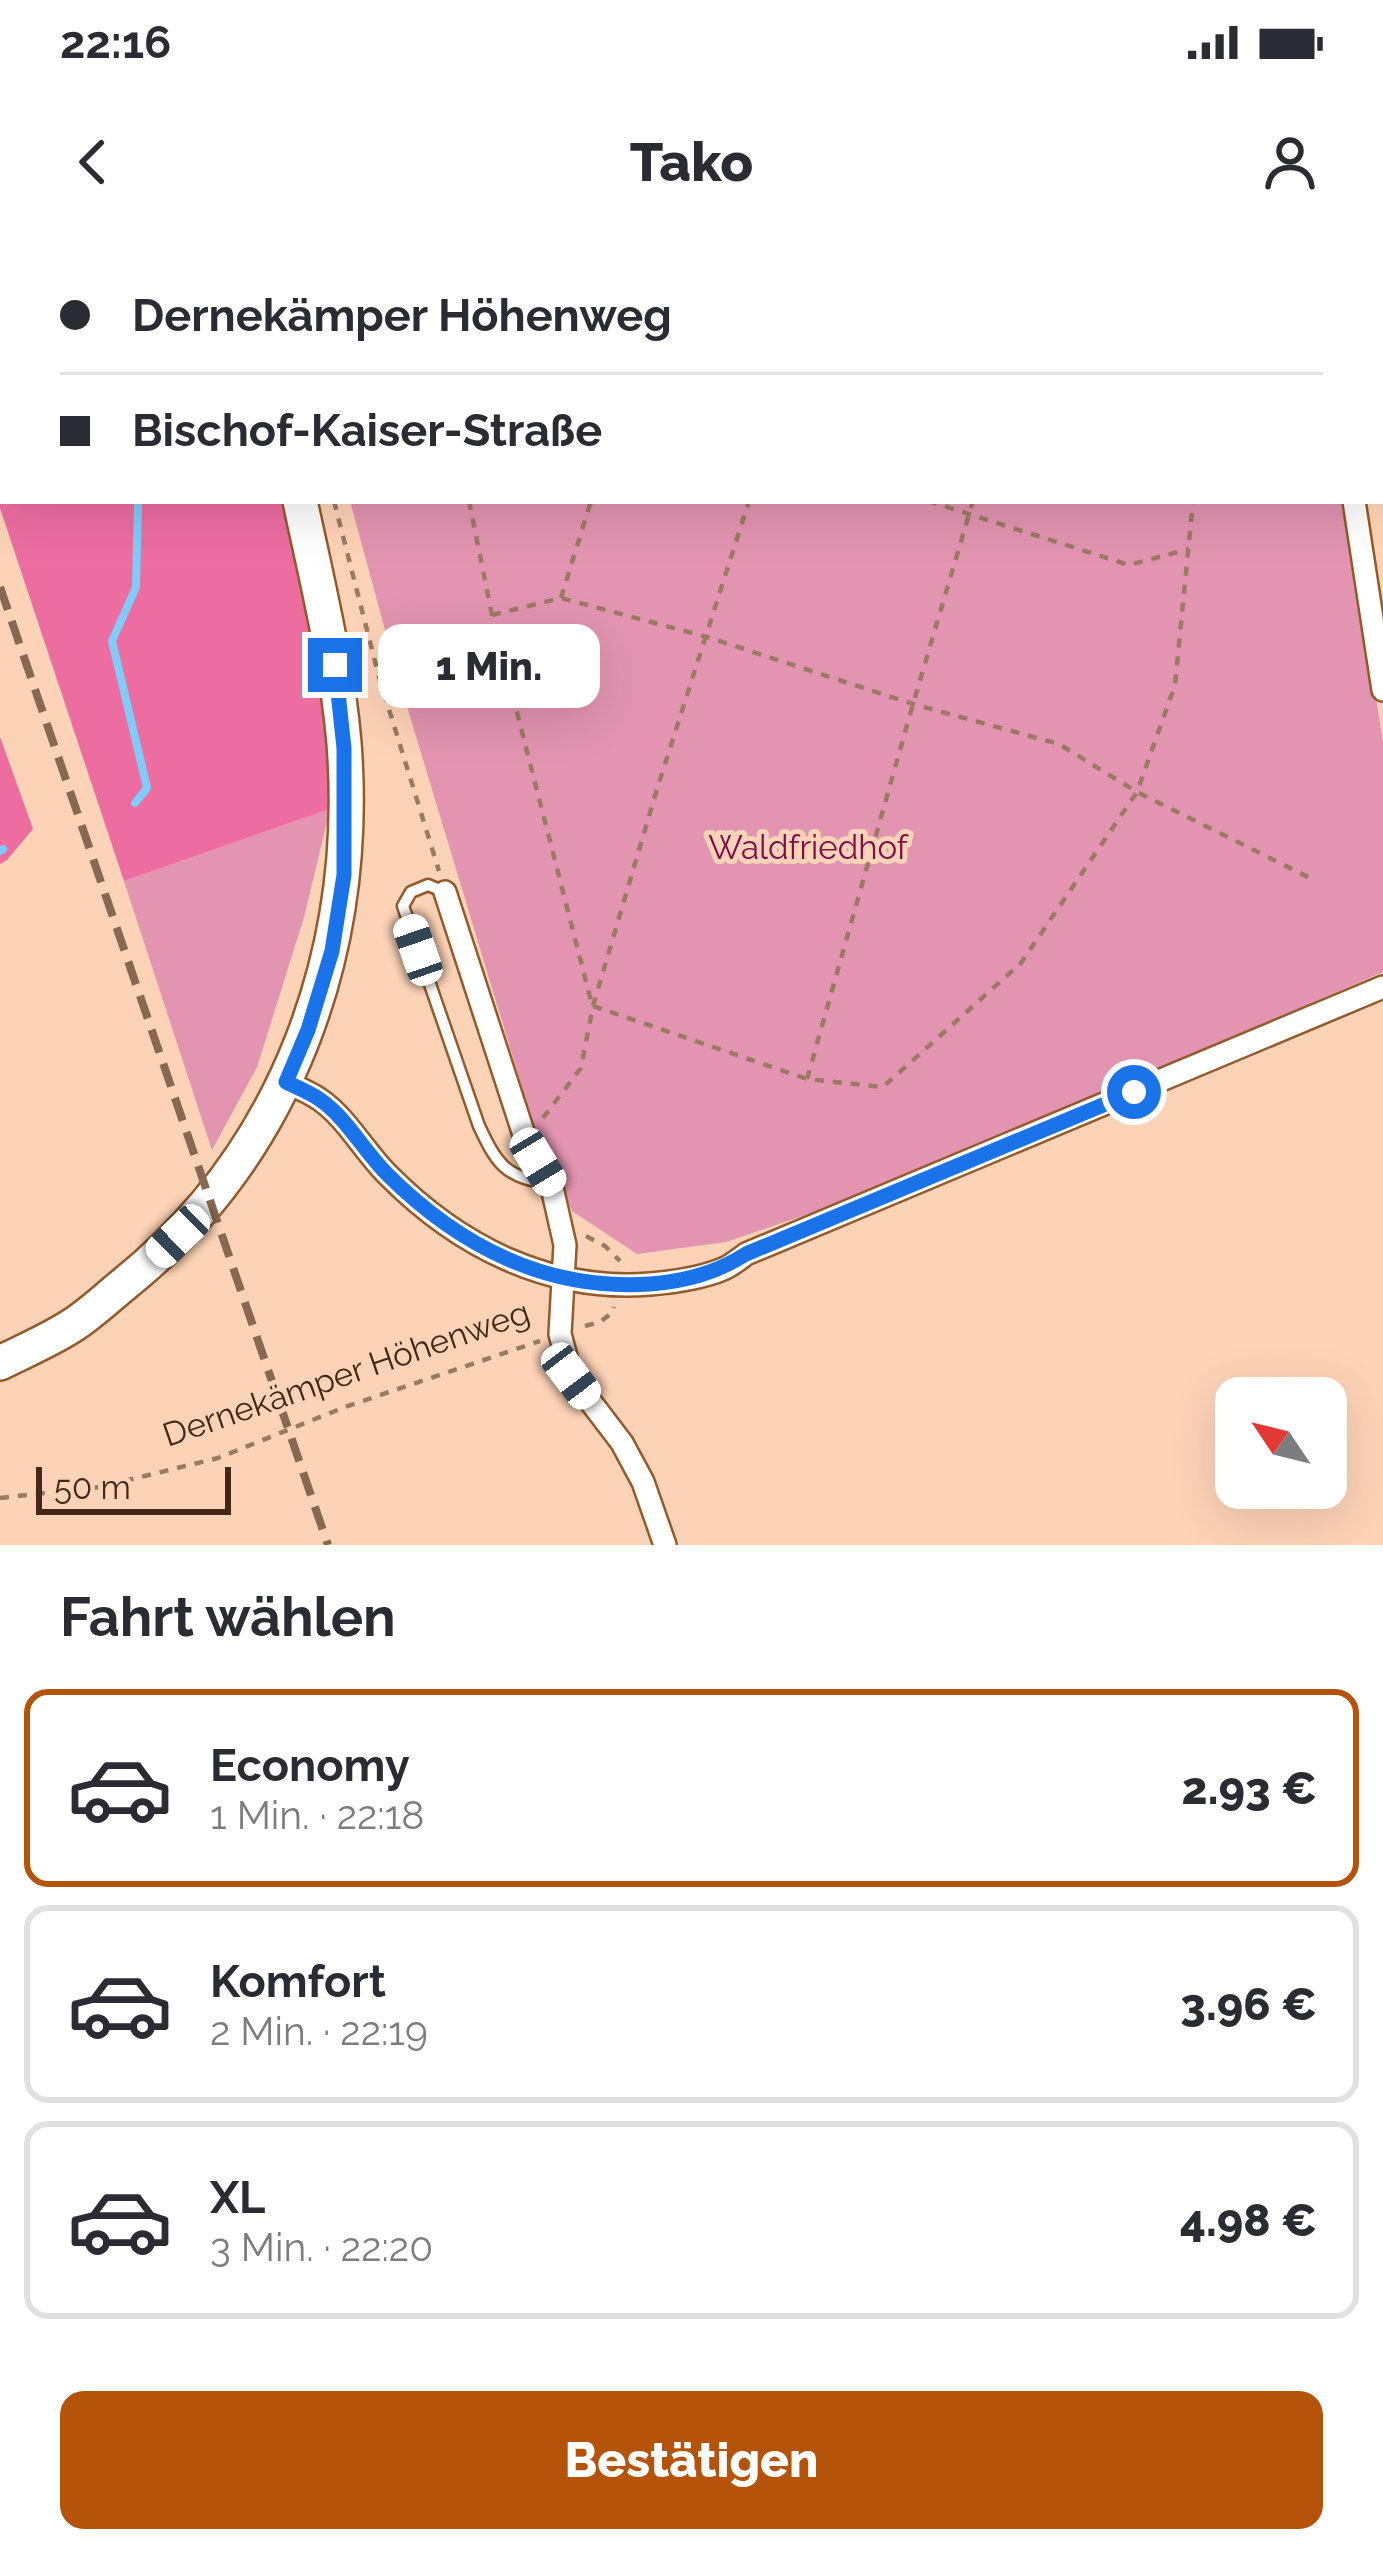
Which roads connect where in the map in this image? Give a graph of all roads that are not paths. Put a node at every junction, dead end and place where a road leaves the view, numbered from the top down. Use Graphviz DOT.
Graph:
graph roads {
  1 [pos="301,504"];
  2 [pos="1354,504"];
  3 [pos="1383,690"];
  4 [pos="445,892"];
  5 [pos="1383,987"];
  6 [pos="286,1082"];
  7 [pos="551,1184"];
  8 [pos="562,1280"];
  9 [pos="0,1363"];
  10 [pos="665,1545"];
  1 -- 6 [label="street"];
  2 -- 3 [label="street"];
  4 -- 7 [label="street"];
  4 -- 7 [label="lane"];
  5 -- 8 [label="street, Dernekämper Höhenweg"];
  6 -- 8 [label="street, Dernekämper Höhenweg"];
  6 -- 9 [label="street"];
  7 -- 8 [label="street"];
  8 -- 10 [label="street"];
}
